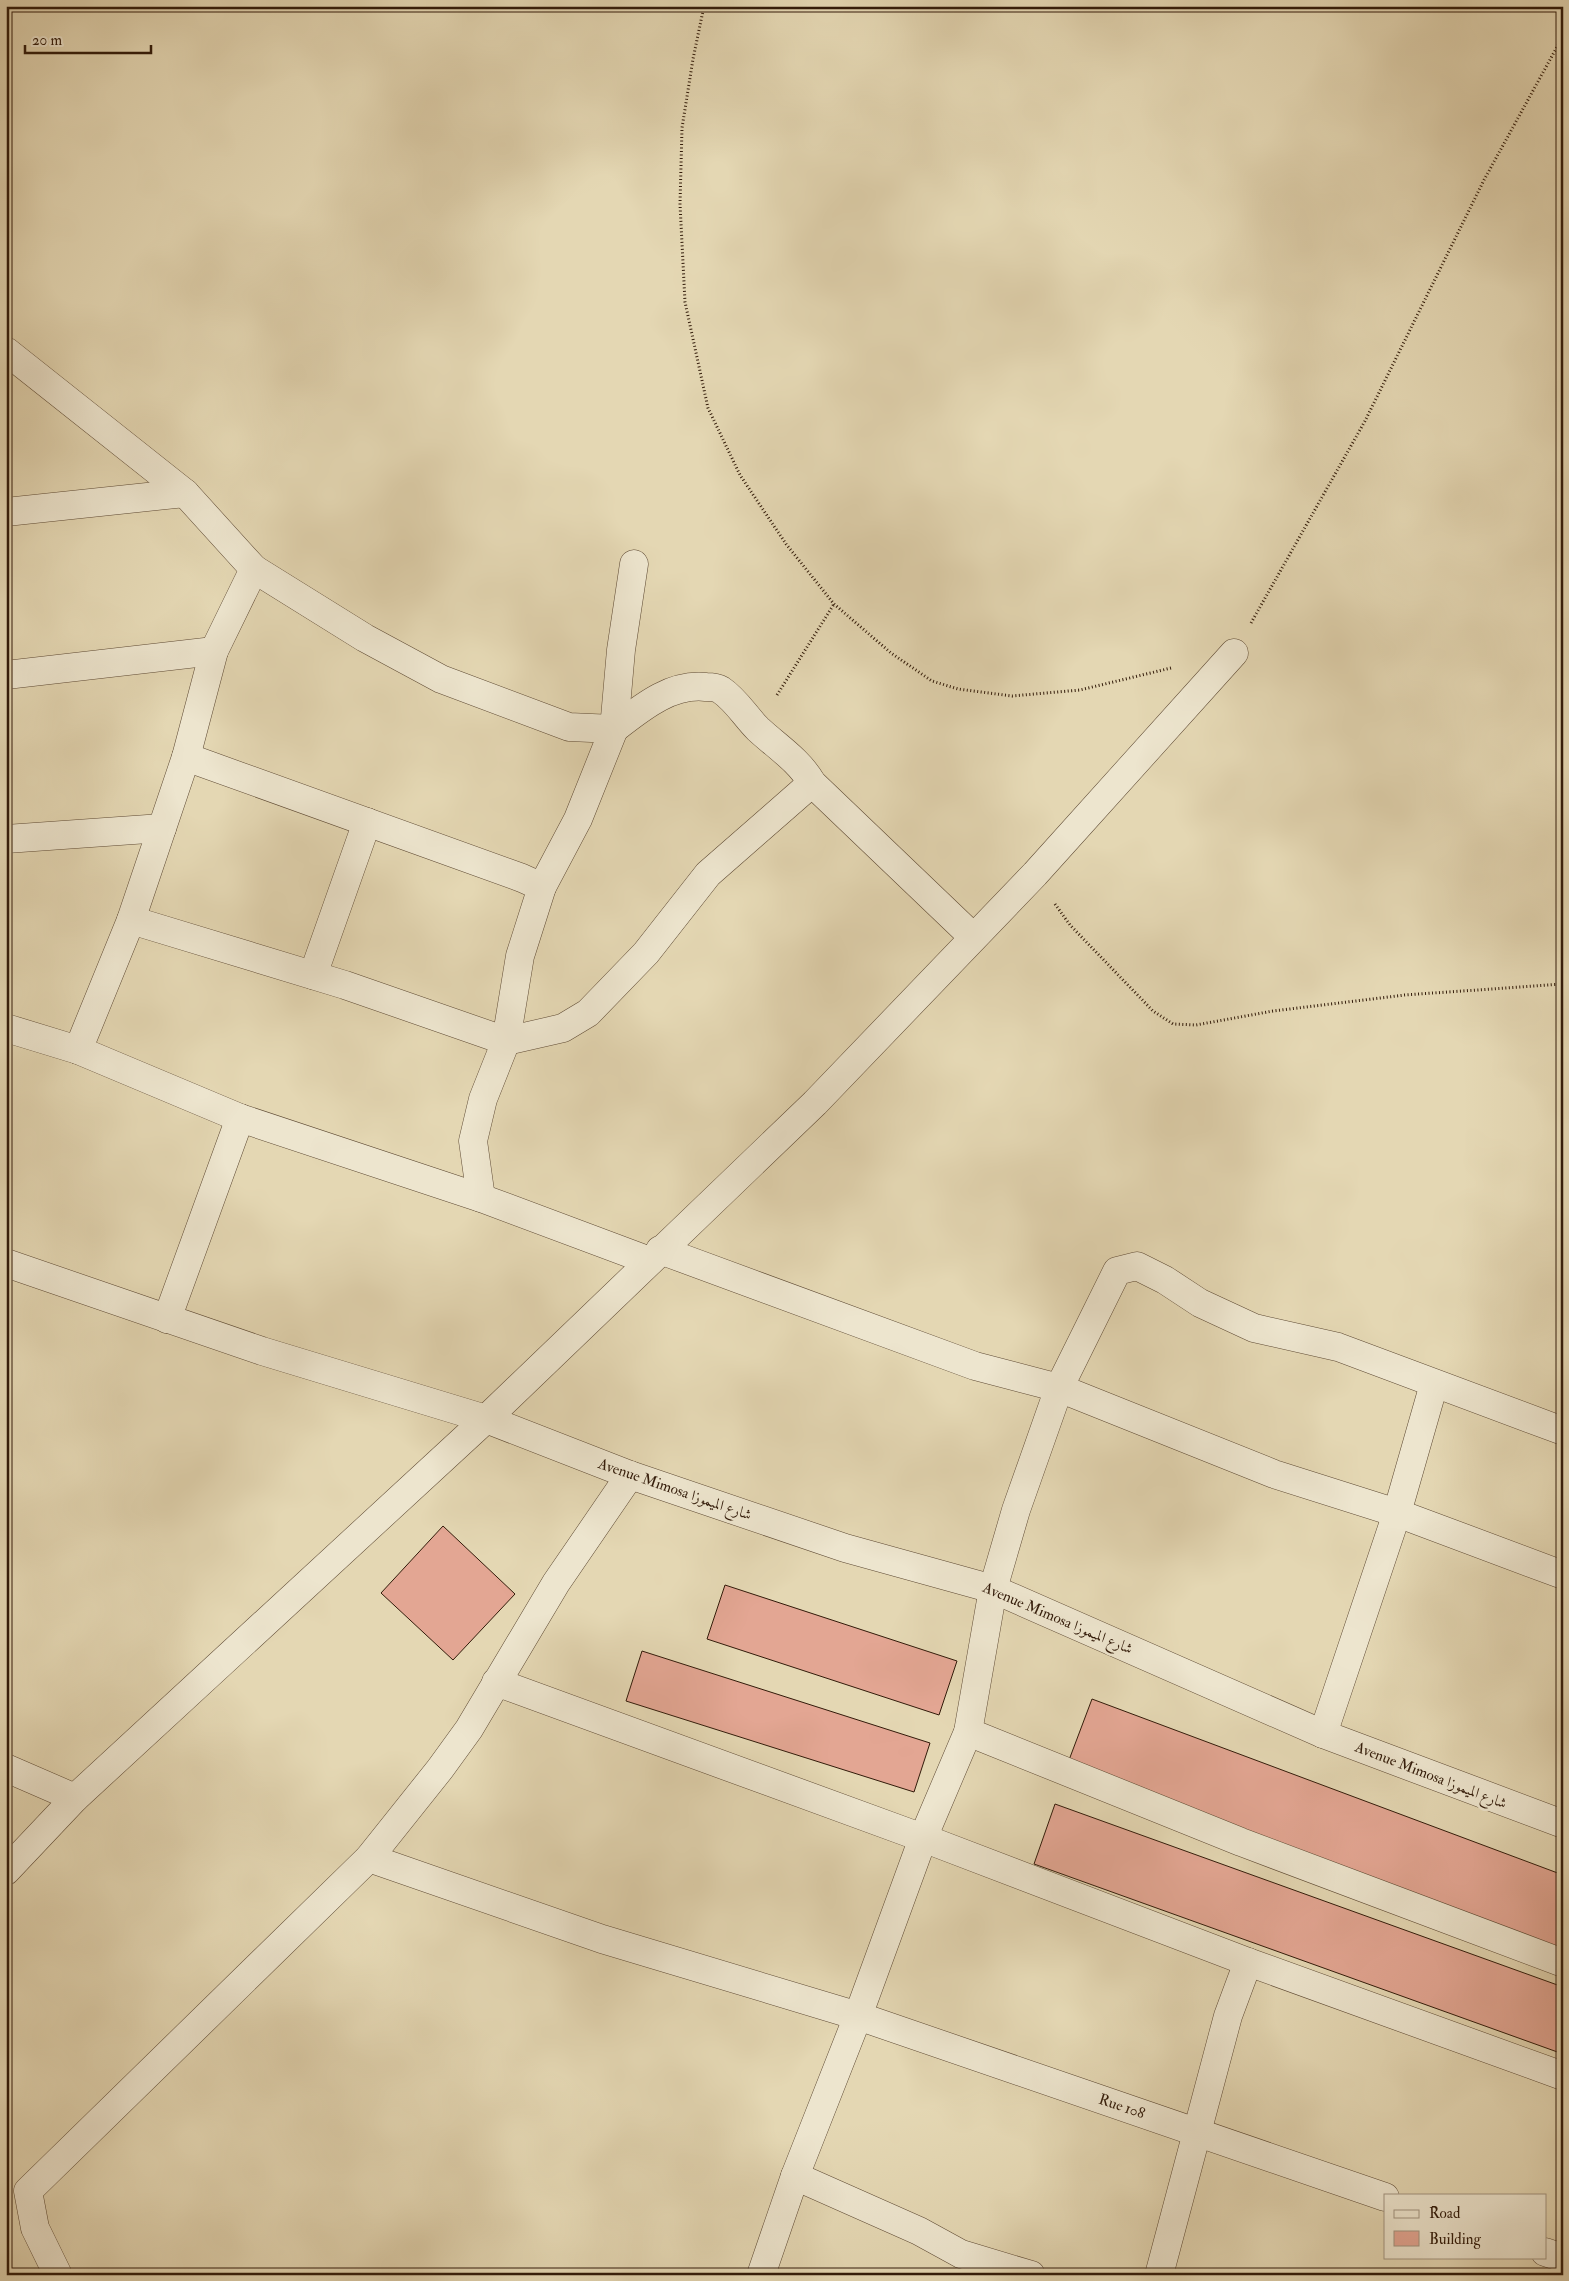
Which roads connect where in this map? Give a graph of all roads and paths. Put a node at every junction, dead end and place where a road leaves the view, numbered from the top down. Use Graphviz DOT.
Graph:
graph roads {
  1 [pos="704,6"];
  2 [pos="1563,36"];
  3 [pos="6,352"];
  4 [pos="185,494"];
  5 [pos="6,512"];
  6 [pos="634,564"];
  7 [pos="254,569"];
  8 [pos="834,604"];
  9 [pos="214,651"];
  10 [pos="1234,652"];
  11 [pos="1176,667"];
  12 [pos="6,674"];
  13 [pos="757,728"];
  14 [pos="614,729"];
  15 [pos="186,757"];
  16 [pos="812,782"];
  17 [pos="368,822"];
  18 [pos="162,828"];
  19 [pos="6,839"];
  20 [pos="1035,874"];
  21 [pos="542,887"];
  22 [pos="131,920"];
  23 [pos="973,937"];
  24 [pos="313,974"];
  25 [pos="1563,984"];
  26 [pos="6,1028"];
  27 [pos="506,1041"];
  28 [pos="78,1050"];
  29 [pos="240,1118"];
  30 [pos="480,1198"];
  31 [pos="655,1255"];
  32 [pos="6,1263"];
  33 [pos="167,1319"];
  34 [pos="1434,1384"];
  35 [pos="1059,1388"];
  36 [pos="486,1420"];
  37 [pos="1563,1430"];
  38 [pos="630,1475"];
  39 [pos="1397,1513"];
  40 [pos="1563,1575"];
  41 [pos="993,1589"];
  42 [pos="496,1682"];
  43 [pos="968,1732"];
  44 [pos="1323,1734"];
  45 [pos="6,1768"];
  46 [pos="75,1798"];
  47 [pos="1563,1824"];
  48 [pos="923,1838"];
  49 [pos="369,1858"];
  50 [pos="6,1871"];
  51 [pos="1248,1962"];
  52 [pos="1563,1963"];
  53 [pos="858,2016"];
  54 [pos="1563,2076"];
  55 [pos="1199,2132"];
  56 [pos="795,2176"];
  57 [pos="1384,2197"];
  58 [pos="1546,2252"];
  59 [pos="1563,2258"];
  60 [pos="958,2265"];
  61 [pos="58,2275"];
  62 [pos="761,2275"];
  63 [pos="1031,2275"];
  64 [pos="1159,2275"];
  1 -- 8 [label="path"];
  2 -- 10 [label="path"];
  3 -- 4 [label="street"];
  4 -- 5 [label="street"];
  4 -- 7 [label="street"];
  6 -- 14 [label="street"];
  7 -- 9 [label="street"];
  7 -- 14 [label="street"];
  8 -- 11 [label="path"];
  8 -- 13 [label="path"];
  9 -- 12 [label="street"];
  9 -- 15 [label="street"];
  10 -- 20 [label="street"];
  13 -- 14 [label="street"];
  13 -- 16 [label="street"];
  14 -- 21 [label="street"];
  15 -- 17 [label="street"];
  15 -- 18 [label="street"];
  16 -- 23 [label="street"];
  16 -- 27 [label="street"];
  17 -- 21 [label="street"];
  17 -- 24 [label="street"];
  18 -- 19 [label="street"];
  18 -- 22 [label="street"];
  20 -- 23 [label="street"];
  20 -- 25 [label="path"];
  21 -- 27 [label="street"];
  22 -- 24 [label="street"];
  22 -- 28 [label="street"];
  23 -- 31 [label="street"];
  24 -- 27 [label="street"];
  26 -- 28 [label="street"];
  27 -- 30 [label="street"];
  28 -- 29 [label="street"];
  29 -- 30 [label="street"];
  29 -- 33 [label="street"];
  30 -- 31 [label="street"];
  31 -- 35 [label="street"];
  31 -- 36 [label="street"];
  32 -- 33 [label="street, Avenue Mimosa شارع الميموزا"];
  33 -- 36 [label="street, Avenue Mimosa شارع الميموزا"];
  34 -- 35 [label="street"];
  34 -- 37 [label="street"];
  34 -- 39 [label="street"];
  35 -- 39 [label="street"];
  35 -- 41 [label="street"];
  36 -- 38 [label="street, Avenue Mimosa شارع الميموزا"];
  36 -- 46 [label="street"];
  38 -- 41 [label="street, Avenue Mimosa شارع الميموزا"];
  38 -- 42 [label="street"];
  39 -- 40 [label="street"];
  39 -- 44 [label="street"];
  41 -- 43 [label="street"];
  41 -- 44 [label="street, Avenue Mimosa شارع الميموزا"];
  42 -- 48 [label="street"];
  42 -- 49 [label="street"];
  43 -- 48 [label="street"];
  43 -- 52 [label="street"];
  44 -- 47 [label="street, Avenue Mimosa شارع الميموزا"];
  45 -- 46 [label="street"];
  46 -- 50 [label="street"];
  48 -- 51 [label="street"];
  48 -- 53 [label="street"];
  49 -- 53 [label="street, Rue 108"];
  49 -- 61 [label="street"];
  51 -- 54 [label="street"];
  51 -- 55 [label="street"];
  53 -- 55 [label="street, Rue 108"];
  53 -- 56 [label="street"];
  55 -- 57 [label="street, Rue 108"];
  55 -- 64 [label="street"];
  56 -- 60 [label="street"];
  56 -- 62 [label="street"];
  58 -- 59 [label="street"];
  60 -- 63 [label="street"];
}
